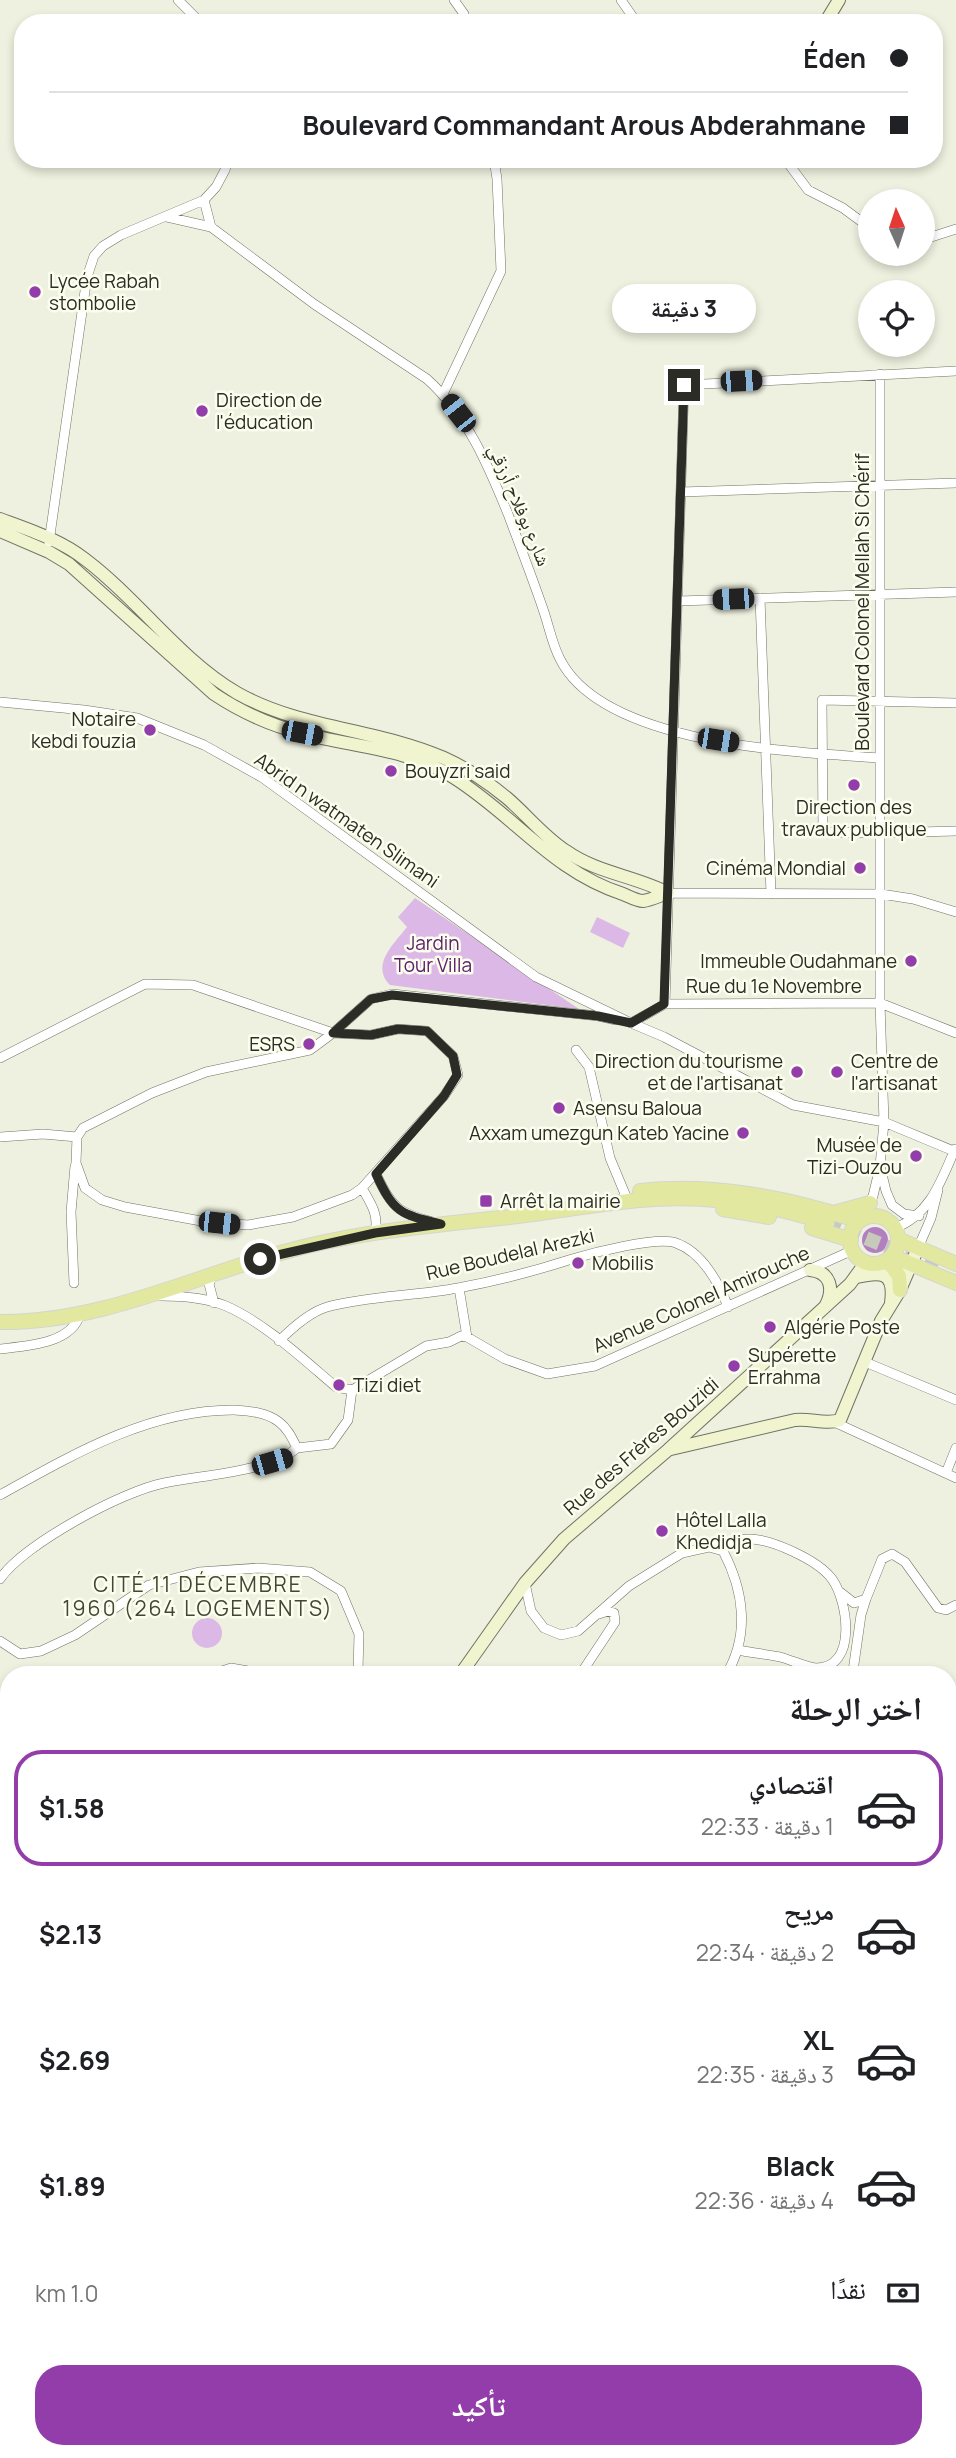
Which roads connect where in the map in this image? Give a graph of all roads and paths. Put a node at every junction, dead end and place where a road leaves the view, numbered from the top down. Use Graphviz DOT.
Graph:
graph roads {
  1 [pos="178,0"];
  2 [pos="192,14"];
  3 [pos="226,168"];
  4 [pos="495,168"];
  5 [pos="792,168"];
  6 [pos="204,200"];
  7 [pos="165,216"];
  8 [pos="858,219"];
  9 [pos="211,227"];
  10 [pos="956,229"];
  11 [pos="935,236"];
  12 [pos="956,371"];
  13 [pos="880,374"];
  14 [pos="443,394"];
  15 [pos="956,482"];
  16 [pos="880,484"];
  17 [pos="681,492"];
  18 [pos="0,519"];
  19 [pos="0,531"];
  20 [pos="48,545"];
  21 [pos="956,592"];
  22 [pos="879,594"];
  23 [pos="760,598"];
  24 [pos="678,601"];
  25 [pos="0,702"];
  26 [pos="880,702"];
  27 [pos="956,703"];
  28 [pos="672,730"];
  29 [pos="766,747"];
  30 [pos="821,754"];
  31 [pos="879,758"];
  32 [pos="956,831"];
  33 [pos="880,833"];
  34 [pos="668,893"];
  35 [pos="771,894"];
  36 [pos="881,894"];
  37 [pos="956,912"];
  38 [pos="880,1003"];
  39 [pos="664,1004"];
  40 [pos="631,1023"];
  41 [pos="333,1033"];
  42 [pos="956,1033"];
  43 [pos="576,1050"];
  44 [pos="0,1058"];
  45 [pos="884,1122"];
  46 [pos="0,1137"];
  47 [pos="77,1138"];
  48 [pos="955,1150"];
  49 [pos="76,1163"];
  50 [pos="880,1166"];
  51 [pos="376,1174"];
  52 [pos="939,1185"];
  53 [pos="362,1188"];
  54 [pos="625,1194"];
  55 [pos="611,1203"];
  56 [pos="870,1203"];
  57 [pos="919,1216"];
  58 [pos="829,1218"];
  59 [pos="860,1221"];
  60 [pos="441,1224"];
  61 [pos="375,1233"];
  62 [pos="897,1233"];
  63 [pos="852,1245"];
  64 [pos="918,1248"];
  65 [pos="889,1258"];
  66 [pos="866,1262"];
  67 [pos="912,1264"];
  68 [pos="956,1264"];
  69 [pos="939,1267"];
  70 [pos="810,1270"];
  71 [pos="956,1274"];
  72 [pos="213,1275"];
  73 [pos="857,1277"];
  74 [pos="74,1283"];
  75 [pos="956,1283"];
  76 [pos="459,1288"];
  77 [pos="149,1295"];
  78 [pos="896,1297"];
  79 [pos="214,1303"];
  80 [pos="728,1307"];
  81 [pos="825,1307"];
  82 [pos="80,1314"];
  83 [pos="0,1316"];
  84 [pos="0,1322"];
  85 [pos="19,1322"];
  86 [pos="0,1328"];
  87 [pos="467,1337"];
  88 [pos="279,1341"];
  89 [pos="0,1349"];
  90 [pos="865,1362"];
  91 [pos="352,1390"];
  92 [pos="956,1400"];
  93 [pos="834,1422"];
  94 [pos="297,1448"];
  95 [pos="956,1448"];
  96 [pos="668,1450"];
  97 [pos="946,1473"];
  98 [pos="956,1478"];
  99 [pos="0,1495"];
  100 [pos="709,1547"];
  101 [pos="0,1578"];
  102 [pos="525,1583"];
  103 [pos="840,1592"];
  104 [pos="866,1599"];
  105 [pos="956,1605"];
  106 [pos="598,1615"];
  107 [pos="0,1641"];
  108 [pos="738,1650"];
  109 [pos="358,1666"];
  110 [pos="466,1666"];
  111 [pos="586,1666"];
  112 [pos="730,1666"];
  113 [pos="810,1666"];
  114 [pos="822,1666"];
  115 [pos="854,1666"];
  1 -- 2 [label="street"];
  3 -- 6 [label="street"];
  4 -- 14 [label="street"];
  5 -- 8 [label="street"];
  6 -- 7 [label="street"];
  6 -- 9 [label="street"];
  7 -- 9 [label="street, شارع بوفلاح أرزقي"];
  7 -- 20 [label="street"];
  9 -- 14 [label="street, شارع بوفلاح أرزقي"];
  10 -- 11 [label="street"];
  12 -- 13 [label="street"];
  13 -- 16 [label="street, Boulevard Colonel Mellah Si Chérif"];
  13 -- 17 [label="street"];
  14 -- 28 [label="street, شارع بوفلاح أرزقي"];
  15 -- 16 [label="street"];
  16 -- 17 [label="street"];
  16 -- 22 [label="street, Boulevard Colonel Mellah Si Chérif"];
  17 -- 24 [label="street"];
  18 -- 20 [label="main road"];
  19 -- 20 [label="main road"];
  20 -- 34 [label="main road"];
  20 -- 34 [label="main road"];
  21 -- 22 [label="street"];
  22 -- 23 [label="street"];
  22 -- 26 [label="street, Boulevard Colonel Mellah Si Chérif"];
  23 -- 24 [label="street"];
  23 -- 29 [label="street"];
  24 -- 28 [label="street"];
  25 -- 40 [label="street, Abrid n watmaten Slimani"];
  26 -- 27 [label="street"];
  26 -- 30 [label="street"];
  26 -- 31 [label="street, Boulevard Colonel Mellah Si Chérif"];
  28 -- 29 [label="street, شارع بوفلاح أرزقي"];
  28 -- 34 [label="street"];
  29 -- 30 [label="street, شارع بوفلاح أرزقي"];
  29 -- 35 [label="street"];
  30 -- 31 [label="street, شارع بوفلاح أرزقي"];
  30 -- 33 [label="street"];
  31 -- 33 [label="street, Boulevard Colonel Mellah Si Chérif"];
  32 -- 33 [label="street"];
  33 -- 36 [label="street, Boulevard Colonel Mellah Si Chérif"];
  34 -- 35 [label="street"];
  34 -- 39 [label="street"];
  35 -- 36 [label="street"];
  36 -- 37 [label="street"];
  36 -- 38 [label="street, Boulevard Colonel Mellah Si Chérif"];
  38 -- 39 [label="street, Rue du 1e Novembre"];
  38 -- 42 [label="street"];
  38 -- 45 [label="street, Boulevard Colonel Mellah Si Chérif"];
  39 -- 40 [label="street, Rue du 1e Novembre"];
  40 -- 41 [label="street"];
  40 -- 45 [label="street"];
  41 -- 44 [label="street"];
  41 -- 47 [label="street"];
  41 -- 51 [label="street"];
  43 -- 54 [label="street"];
  45 -- 48 [label="street"];
  45 -- 50 [label="street, Boulevard Colonel Mellah Si Chérif"];
  46 -- 47 [label="street"];
  47 -- 49 [label="street"];
  48 -- 52 [label="street"];
  49 -- 53 [label="street"];
  49 -- 74 [label="street"];
  50 -- 56 [label="street, Boulevard Colonel Mellah Si Chérif"];
  50 -- 57 [label="street, Boulevard Colonel Mellah Si Chérif"];
  51 -- 53 [label="street"];
  51 -- 60 [label="street"];
  52 -- 57 [label="street"];
  52 -- 64 [label="street"];
  53 -- 61 [label="street"];
  54 -- 55 [label="main road"];
  54 -- 58 [label="main road"];
  55 -- 58 [label="main road"];
  55 -- 60 [label="main road"];
  55 -- 63 [label="main road"];
  56 -- 58 [label="main road"];
  56 -- 59 [label="street, Boulevard Colonel Mellah Si Chérif"];
  57 -- 62 [label="street"];
  58 -- 59 [label="main road"];
  59 -- 62 [label="main road"];
  59 -- 63 [label="main road"];
  60 -- 61 [label="main road"];
  61 -- 72 [label="main road"];
  62 -- 64 [label="main road"];
  62 -- 65 [label="main road"];
  63 -- 66 [label="main road"];
  63 -- 70 [label="street, Avenue Colonel Amirouche"];
  64 -- 67 [label="main road"];
  64 -- 68 [label="main road"];
  65 -- 66 [label="main road"];
  65 -- 67 [label="main road"];
  65 -- 78 [label="main road"];
  66 -- 73 [label="main road, Rue des Frères Bouzidi"];
  67 -- 75 [label="main road"];
  67 -- 78 [label="main road"];
  69 -- 71 [label="main road"];
  70 -- 80 [label="street, Avenue Colonel Amirouche"];
  70 -- 81 [label="main road"];
  72 -- 77 [label="main road"];
  72 -- 79 [label="street"];
  73 -- 78 [label="main road"];
  73 -- 81 [label="main road, Rue des Frères Bouzidi"];
  76 -- 80 [label="street, Rue Boudelal Arezki"];
  76 -- 87 [label="street"];
  76 -- 88 [label="street, Rue Boudelal Arezki"];
  77 -- 79 [label="street"];
  77 -- 82 [label="main road"];
  78 -- 90 [label="main road"];
  79 -- 88 [label="street"];
  80 -- 87 [label="street, Avenue Colonel Amirouche"];
  81 -- 96 [label="main road, Rue des Frères Bouzidi"];
  82 -- 85 [label="main road"];
  82 -- 89 [label="street"];
  83 -- 85 [label="main road"];
  84 -- 85 [label="main road"];
  85 -- 86 [label="main road"];
  87 -- 91 [label="street"];
  88 -- 91 [label="street"];
  90 -- 92 [label="street"];
  90 -- 93 [label="main road"];
  91 -- 94 [label="street"];
  93 -- 96 [label="main road"];
  93 -- 97 [label="street"];
  94 -- 99 [label="street"];
  94 -- 101 [label="street"];
  95 -- 97 [label="street"];
  96 -- 102 [label="main road, Rue des Frères Bouzidi"];
  97 -- 98 [label="street"];
  100 -- 103 [label="street"];
  100 -- 106 [label="street"];
  100 -- 108 [label="street"];
  102 -- 106 [label="street"];
  102 -- 110 [label="main road, Rue des Frères Bouzidi"];
  103 -- 104 [label="street"];
  103 -- 114 [label="street"];
  104 -- 105 [label="street"];
  104 -- 115 [label="street"];
  106 -- 111 [label="street"];
  107 -- 109 [label="street"];
  108 -- 112 [label="street"];
  108 -- 113 [label="street"];
}
